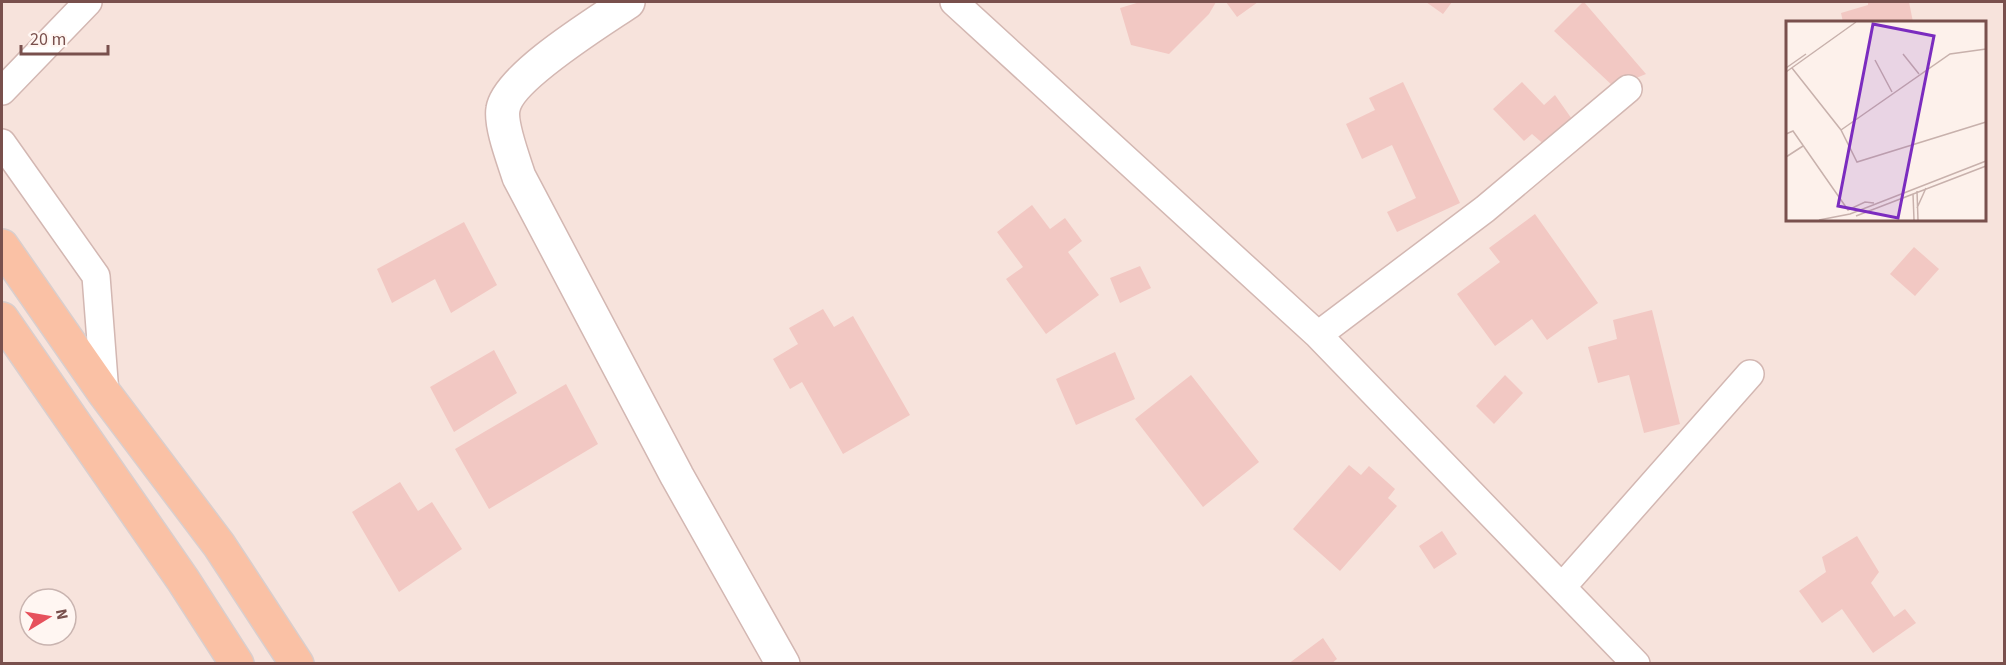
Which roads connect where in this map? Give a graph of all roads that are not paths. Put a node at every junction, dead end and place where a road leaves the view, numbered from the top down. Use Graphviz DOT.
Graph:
graph roads {
  1 [pos="88,2"];
  2 [pos="628,2"];
  3 [pos="954,2"];
  4 [pos="1628,88"];
  5 [pos="2,91"];
  6 [pos="2,144"];
  7 [pos="2,246"];
  8 [pos="2,319"];
  9 [pos="1318,335"];
  10 [pos="1750,374"];
  11 [pos="105,394"];
  12 [pos="1562,586"];
  13 [pos="230,658"];
  14 [pos="297,663"];
  15 [pos="783,663"];
  16 [pos="1636,663"];
  1 -- 5 [label="street"];
  2 -- 15 [label="street"];
  3 -- 9 [label="street"];
  4 -- 9 [label="street"];
  6 -- 11 [label="street"];
  7 -- 11 [label="main road"];
  8 -- 13 [label="main road"];
  9 -- 12 [label="street"];
  10 -- 12 [label="street"];
  11 -- 14 [label="main road"];
  12 -- 16 [label="street"];
}
